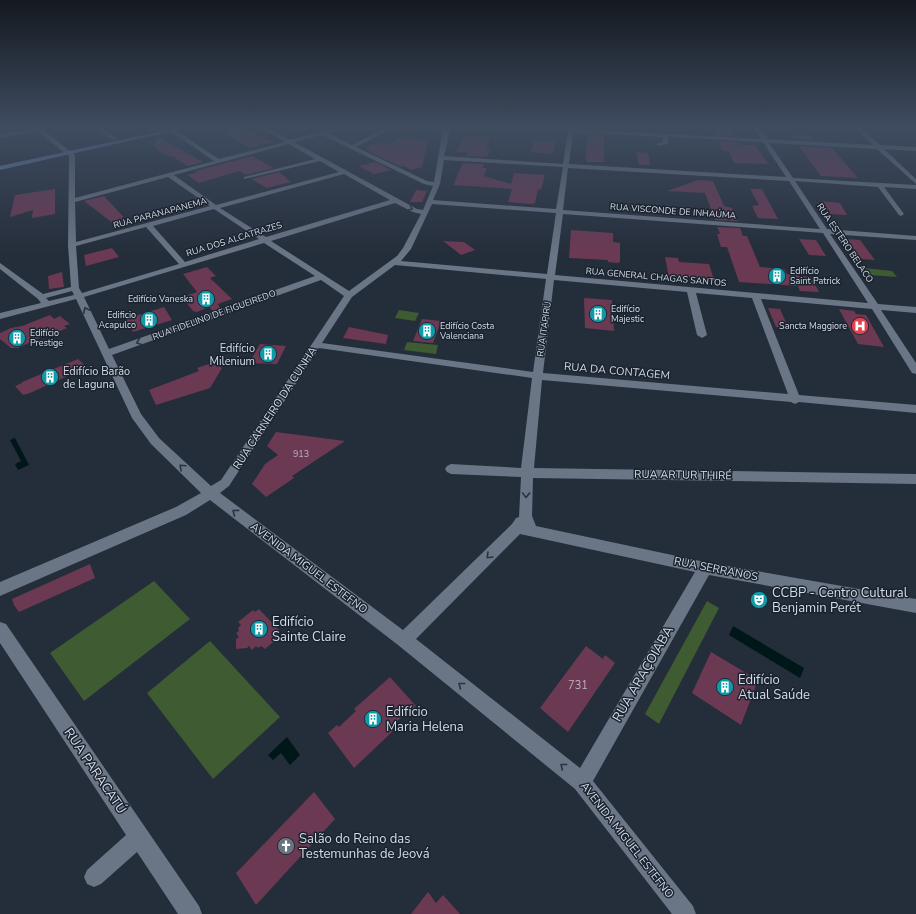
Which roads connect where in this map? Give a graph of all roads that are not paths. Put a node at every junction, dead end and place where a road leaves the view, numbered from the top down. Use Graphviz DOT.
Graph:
graph roads {
  1 [pos="72,170"];
  2 [pos="187,170"];
  3 [pos="279,170"];
  4 [pos="341,170"];
  5 [pos="399,170"];
  6 [pos="440,170"];
  7 [pos="565,170"];
  8 [pos="640,170"];
  9 [pos="784,170"];
  10 [pos="902,170"];
  11 [pos="346,172"];
  12 [pos="169,174"];
  13 [pos="246,178"];
  14 [pos="790,179"];
  15 [pos="916,182"];
  16 [pos="437,184"];
  17 [pos="878,184"];
  18 [pos="916,187"];
  19 [pos="396,200"];
  20 [pos="72,201"];
  21 [pos="430,202"];
  22 [pos="215,207"];
  23 [pos="425,212"];
  24 [pos="560,212"];
  25 [pos="901,214"];
  26 [pos="148,225"];
  27 [pos="825,231"];
  28 [pos="916,238"];
  29 [pos="265,240"];
  30 [pos="72,245"];
  31 [pos="394,263"];
  32 [pos="0,265"];
  33 [pos="184,265"];
  34 [pos="321,277"];
  35 [pos="551,278"];
  36 [pos="691,290"];
  37 [pos="77,292"];
  38 [pos="350,295"];
  39 [pos="756,296"];
  40 [pos="41,297"];
  41 [pos="47,304"];
  42 [pos="875,306"];
  43 [pos="916,310"];
  44 [pos="0,316"];
  45 [pos="702,335"];
  46 [pos="316,345"];
  47 [pos="107,353"];
  48 [pos="916,371"];
  49 [pos="537,376"];
  50 [pos="795,400"];
  51 [pos="916,409"];
  52 [pos="451,469"];
  53 [pos="527,473"];
  54 [pos="916,479"];
  55 [pos="210,493"];
  56 [pos="524,525"];
  57 [pos="705,568"];
  58 [pos="0,589"];
  59 [pos="916,606"];
  60 [pos="0,629"];
  61 [pos="404,640"];
  62 [pos="582,782"];
  63 [pos="139,837"];
  64 [pos="94,877"];
  65 [pos="191,914"];
  66 [pos="686,914"];
  1 -- 20 [label="street, AVENIDA MIGUEL ESTEFNO"];
  2 -- 12 [label="street"];
  3 -- 13 [label="street"];
  4 -- 11 [label="street"];
  5 -- 16 [label="street"];
  6 -- 16 [label="street, RUA CARNEIRO DA CUNHA"];
  7 -- 24 [label="street, RUA ITAPIRU"];
  8 -- 14 [label="street"];
  9 -- 14 [label="street, RUA ESTERO BELACO"];
  10 -- 15 [label="street"];
  11 -- 19 [label="street"];
  11 -- 22 [label="street, RUA PARANAPANEMA"];
  12 -- 20 [label="street"];
  12 -- 22 [label="street"];
  14 -- 17 [label="street"];
  14 -- 27 [label="street, RUA ESTERO BELACO"];
  16 -- 21 [label="street, RUA CARNEIRO DA CUNHA"];
  17 -- 18 [label="street"];
  17 -- 25 [label="street"];
  19 -- 23 [label="street, one-way"];
  19 -- 29 [label="street, RUA DOS ALCATRAZES"];
  20 -- 30 [label="street, AVENIDA MIGUEL ESTEFNO"];
  21 -- 23 [label="street, RUA CARNEIRO DA CUNHA"];
  21 -- 24 [label="street, RUA VISCONDE DE INHAÚMA"];
  22 -- 26 [label="street, RUA PARANAPANEMA"];
  22 -- 29 [label="street"];
  23 -- 31 [label="street, RUA CARNEIRO DA CUNHA"];
  24 -- 27 [label="street, RUA VISCONDE DE INHAÚMA"];
  24 -- 35 [label="street, RUA ITAPIRU"];
  26 -- 30 [label="street, RUA PARANAPANEMA"];
  26 -- 33 [label="street"];
  27 -- 28 [label="street, RUA VISCONDE DE INHAÚMA"];
  27 -- 42 [label="street, RUA ESTERO BELACO"];
  29 -- 33 [label="street, RUA DOS ALCATRAZES"];
  29 -- 34 [label="street"];
  30 -- 37 [label="street, AVENIDA MIGUEL ESTEFNO"];
  31 -- 35 [label="street, RUA GENERAL CHAGAS SANTOS"];
  31 -- 38 [label="street, RUA CARNEIRO DA CUNHA"];
  32 -- 40 [label="street"];
  33 -- 37 [label="street, RUA DOS ALCATRAZES"];
  34 -- 38 [label="street"];
  34 -- 47 [label="street, RUA FIDELINO DE FIGUEIREDO, one-way"];
  35 -- 36 [label="street, RUA GENERAL CHAGAS SANTOS"];
  35 -- 49 [label="street, RUA ITAPIRU"];
  36 -- 39 [label="street, RUA GENERAL CHAGAS SANTOS"];
  36 -- 45 [label="street"];
  37 -- 40 [label="street"];
  37 -- 41 [label="street"];
  47 -- 37 [label="street, AVENIDA MIGUEL ESTEFNO, one-way"];
  38 -- 46 [label="street, RUA CARNEIRO DA CUNHA"];
  39 -- 42 [label="street, RUA GENERAL CHAGAS SANTOS"];
  39 -- 50 [label="street"];
  40 -- 41 [label="street"];
  41 -- 44 [label="street"];
  42 -- 43 [label="street, RUA GENERAL CHAGAS SANTOS"];
  42 -- 48 [label="street, RUA ESTERO BELACO"];
  46 -- 49 [label="street, RUA DA CONTAGEM"];
  46 -- 55 [label="street, RUA CARNEIRO DA CUNHA"];
  55 -- 47 [label="street, AVENIDA MIGUEL ESTEFNO, one-way"];
  49 -- 50 [label="street, RUA DA CONTAGEM"];
  49 -- 53 [label="street, RUA ITAPIRU"];
  50 -- 51 [label="street, RUA DA CONTAGEM"];
  52 -- 53 [label="street, RUA ARTUR THIRÉ"];
  53 -- 54 [label="street, RUA ARTUR THIRÉ"];
  53 -- 56 [label="street, RUA ITAPIRU, one-way"];
  55 -- 58 [label="street, RUA CARNEIRO DA CUNHA"];
  61 -- 55 [label="street, AVENIDA MIGUEL ESTEFNO, one-way"];
  56 -- 57 [label="street, RUA SERRANOS"];
  56 -- 61 [label="street, one-way"];
  57 -- 59 [label="street, RUA SERRANOS"];
  57 -- 62 [label="street, RUA ARAÇOIABA"];
  60 -- 63 [label="street, RUA PARACATÚ"];
  62 -- 61 [label="street, AVENIDA MIGUEL ESTEFNO, one-way"];
  62 -- 66 [label="street, AVENIDA MIGUEL ESTEFNO"];
  63 -- 64 [label="street"];
  63 -- 65 [label="street, RUA PARACATÚ"];
}
